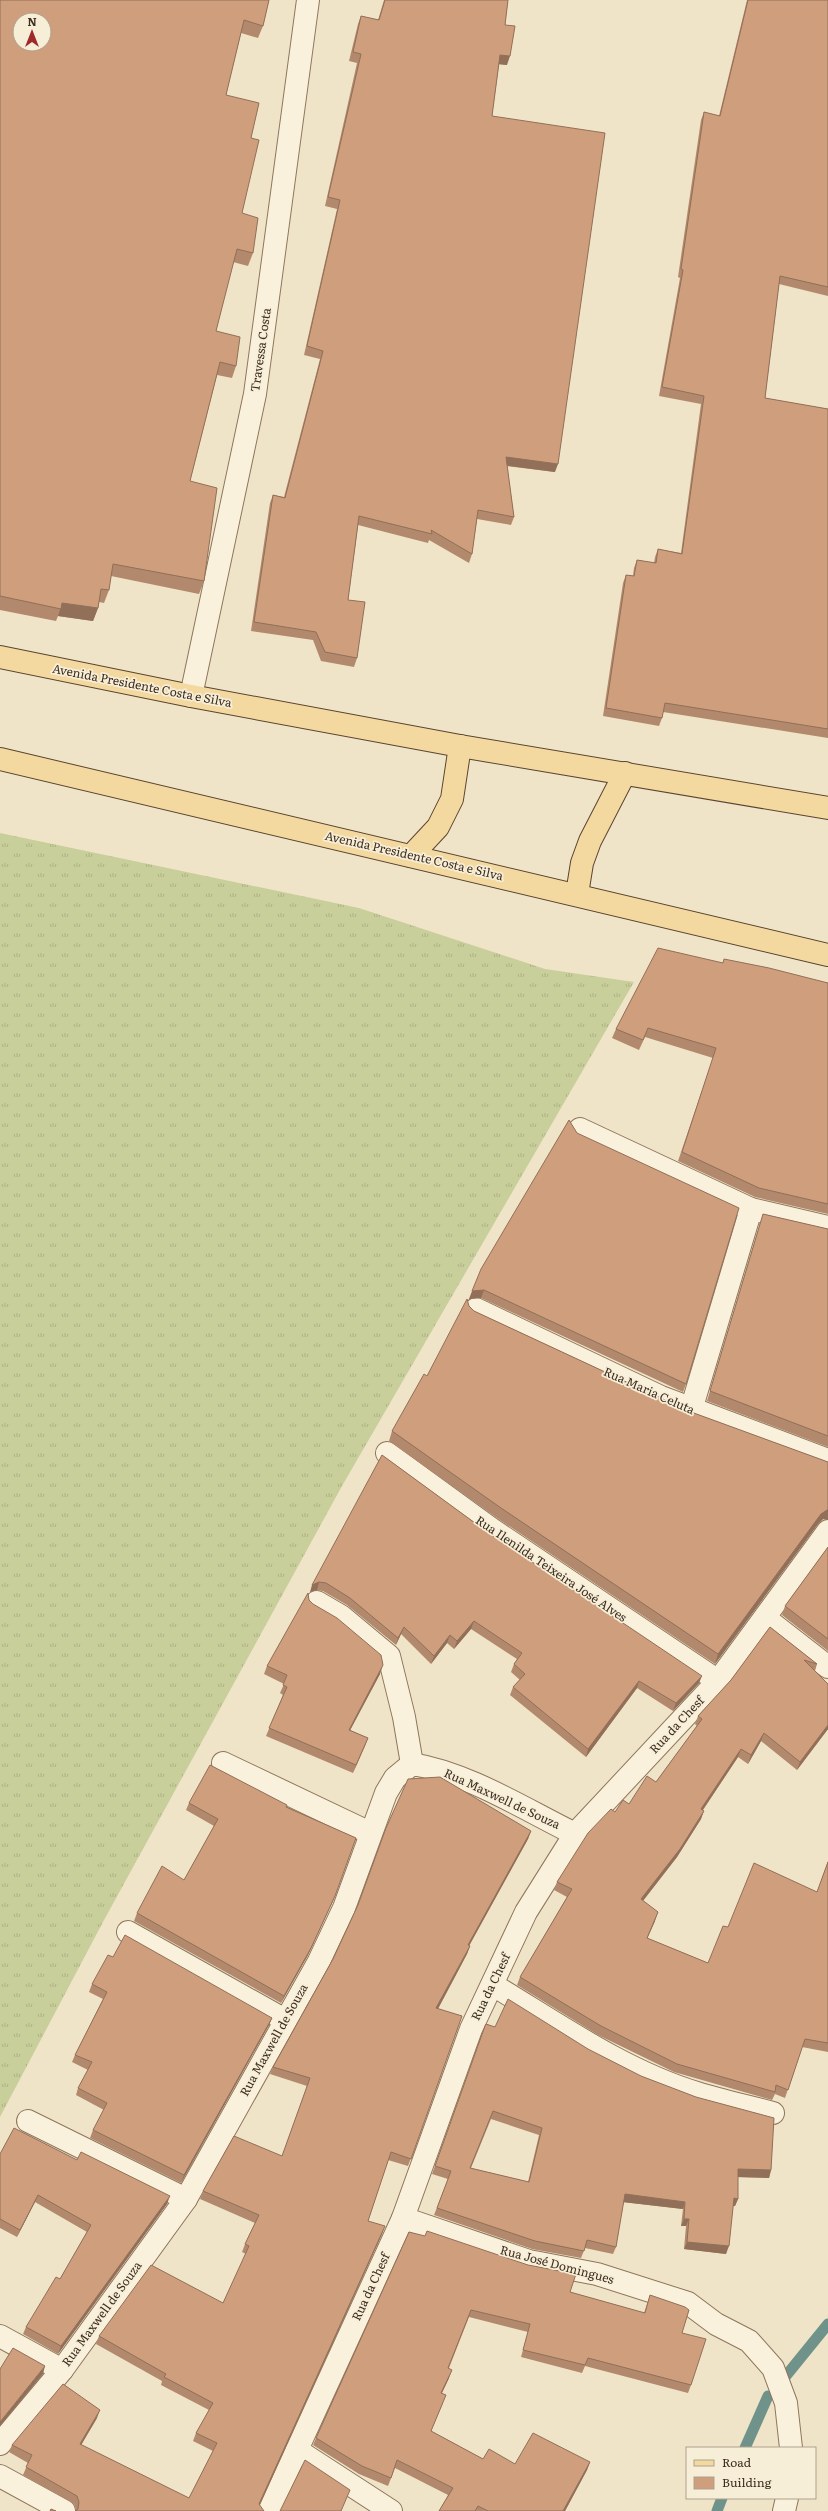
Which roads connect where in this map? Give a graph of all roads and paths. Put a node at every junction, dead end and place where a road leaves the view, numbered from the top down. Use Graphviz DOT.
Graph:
graph roads {
  1 [pos="308,0"];
  2 [pos="0,657"];
  3 [pos="191,696"];
  4 [pos="460,746"];
  5 [pos="0,758"];
  6 [pos="625,773"];
  7 [pos="828,808"];
  8 [pos="411,856"];
  9 [pos="577,894"];
  10 [pos="828,955"];
  11 [pos="580,1129"];
  12 [pos="751,1208"];
  13 [pos="828,1227"];
  14 [pos="476,1309"];
  15 [pos="691,1410"];
  16 [pos="386,1453"];
  17 [pos="828,1460"];
  18 [pos="828,1531"];
  19 [pos="317,1602"];
  20 [pos="765,1618"];
  21 [pos="828,1667"];
  22 [pos="718,1681"];
  23 [pos="223,1763"];
  24 [pos="412,1764"];
  25 [pos="370,1832"];
  26 [pos="575,1834"];
  27 [pos="128,1932"];
  28 [pos="493,1985"];
  29 [pos="285,2020"];
  30 [pos="774,2113"];
  31 [pos="28,2121"];
  32 [pos="186,2199"];
  33 [pos="403,2218"];
  34 [pos="0,2336"];
  35 [pos="62,2370"];
  36 [pos="791,2442"];
  37 [pos="0,2444"];
  38 [pos="297,2450"];
  39 [pos="0,2476"];
  40 [pos="787,2499"];
  41 [pos="64,2511"];
  42 [pos="269,2511"];
  43 [pos="391,2511"];
  44 [pos="784,2511"];
  1 -- 3 [label="street, Travessa Costa"];
  2 -- 3 [label="main road, Avenida Presidente Costa e Silva"];
  3 -- 4 [label="main road, Avenida Presidente Costa e Silva"];
  4 -- 6 [label="main road, Avenida Presidente Costa e Silva"];
  4 -- 8 [label="main road"];
  5 -- 8 [label="main road, Avenida Presidente Costa e Silva"];
  6 -- 7 [label="main road, Avenida Presidente Costa e Silva"];
  6 -- 9 [label="main road"];
  8 -- 9 [label="main road, Avenida Presidente Costa e Silva"];
  9 -- 10 [label="main road, Avenida Presidente Costa e Silva"];
  11 -- 12 [label="street"];
  12 -- 13 [label="street"];
  12 -- 15 [label="street"];
  14 -- 15 [label="street, Rua Maria Celuta"];
  15 -- 17 [label="street, Rua Maria Celuta"];
  16 -- 22 [label="street, Rua Ilenilda Teixeira José Alves"];
  18 -- 20 [label="street, Rua da Chesf"];
  19 -- 24 [label="street"];
  20 -- 21 [label="street"];
  20 -- 22 [label="street, Rua da Chesf"];
  22 -- 26 [label="street, Rua da Chesf"];
  23 -- 25 [label="street"];
  24 -- 25 [label="street, Rua Maxwell de Souza"];
  24 -- 26 [label="street, Rua Maxwell de Souza"];
  25 -- 29 [label="street, Rua Maxwell de Souza"];
  26 -- 28 [label="street, Rua da Chesf"];
  27 -- 29 [label="street"];
  28 -- 30 [label="street"];
  28 -- 33 [label="street, Rua da Chesf"];
  29 -- 32 [label="street, Rua Maxwell de Souza"];
  31 -- 32 [label="street"];
  32 -- 35 [label="street, Rua Maxwell de Souza"];
  33 -- 36 [label="street, Rua José Domingues"];
  33 -- 38 [label="street, Rua da Chesf"];
  34 -- 35 [label="street"];
  35 -- 37 [label="street, Rua Maxwell de Souza"];
  38 -- 42 [label="street, Rua da Chesf"];
  38 -- 43 [label="street"];
  39 -- 41 [label="street"];
  40 -- 44 [label="street"];
}
